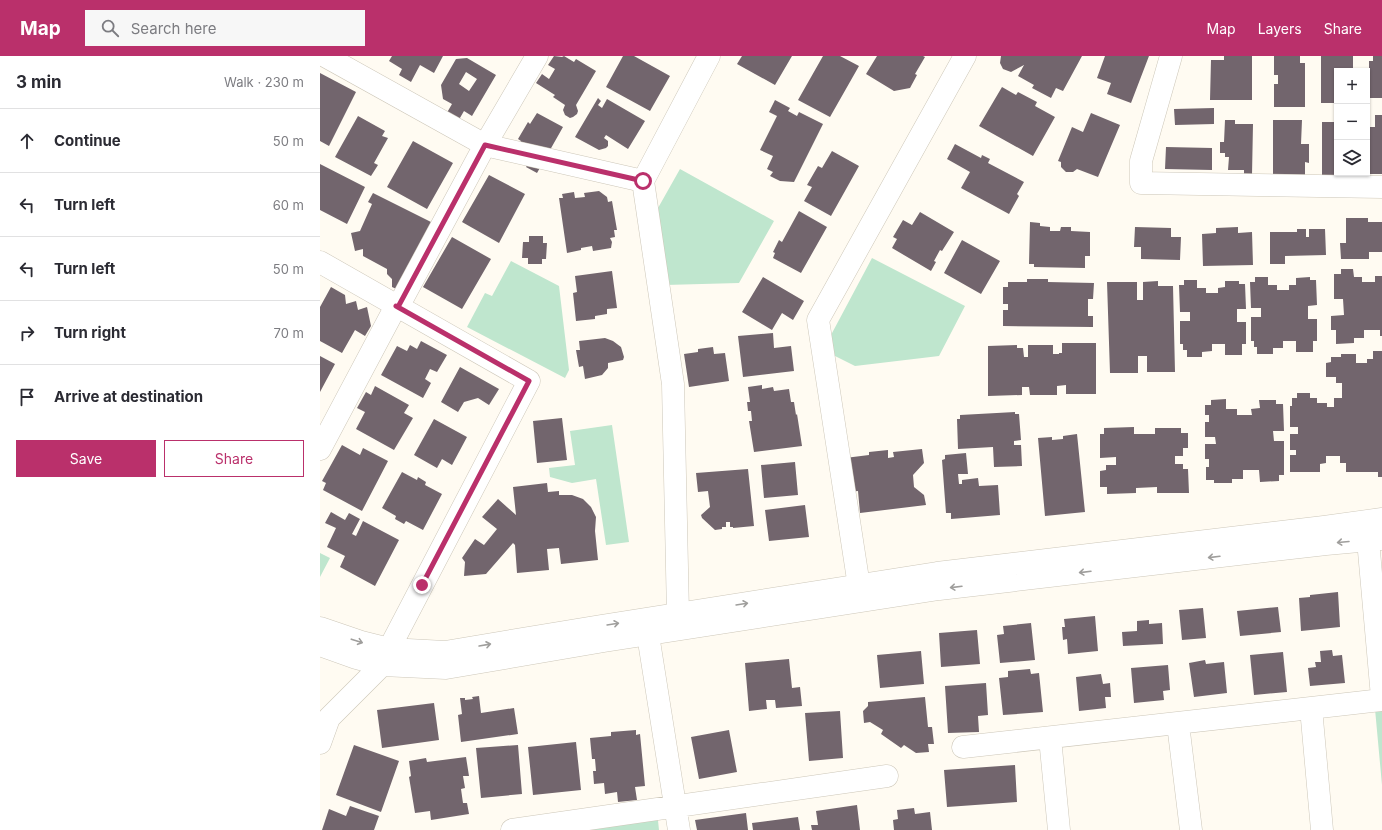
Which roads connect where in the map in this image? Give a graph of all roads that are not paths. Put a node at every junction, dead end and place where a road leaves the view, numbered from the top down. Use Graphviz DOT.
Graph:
graph roads {
  1 [pos="325,56"];
  2 [pos="537,56"];
  3 [pos="710,56"];
  4 [pos="965,56"];
  5 [pos="1171,56"];
  6 [pos="485,145"];
  7 [pos="643,181"];
  8 [pos="1382,187"];
  9 [pos="320,262"];
  10 [pos="396,306"];
  11 [pos="320,449"];
  12 [pos="1382,519"];
  13 [pos="1375,539"];
  14 [pos="859,586"];
  15 [pos="678,614"];
  16 [pos="320,628"];
  17 [pos="648,635"];
  18 [pos="320,645"];
  19 [pos="385,657"];
  20 [pos="1382,696"];
  21 [pos="1382,700"];
  22 [pos="1311,708"];
  23 [pos="1178,724"];
  24 [pos="1050,738"];
  25 [pos="320,742"];
  26 [pos="963,747"];
  27 [pos="887,776"];
  28 [pos="676,807"];
  29 [pos="512,830"];
  30 [pos="679,830"];
  31 [pos="1059,830"];
  32 [pos="1191,830"];
  33 [pos="1322,830"];
  1 -- 6 [label="street"];
  2 -- 6 [label="street"];
  3 -- 7 [label="street"];
  4 -- 14 [label="street"];
  5 -- 8 [label="street"];
  6 -- 7 [label="street"];
  6 -- 10 [label="street"];
  7 -- 15 [label="street"];
  9 -- 10 [label="street"];
  10 -- 11 [label="street"];
  10 -- 19 [label="street"];
  12 -- 14 [label="street"];
  13 -- 17 [label="street, one-way"];
  13 -- 20 [label="street"];
  15 -- 14 [label="street, one-way"];
  19 -- 15 [label="street, one-way"];
  16 -- 19 [label="street, one-way"];
  17 -- 19 [label="street"];
  17 -- 28 [label="street"];
  18 -- 19 [label="street"];
  19 -- 25 [label="street"];
  21 -- 22 [label="street"];
  22 -- 23 [label="street"];
  22 -- 33 [label="street"];
  23 -- 24 [label="street"];
  23 -- 32 [label="street"];
  24 -- 26 [label="street"];
  24 -- 31 [label="street"];
  27 -- 28 [label="street"];
  28 -- 29 [label="street"];
  28 -- 30 [label="street"];
}
